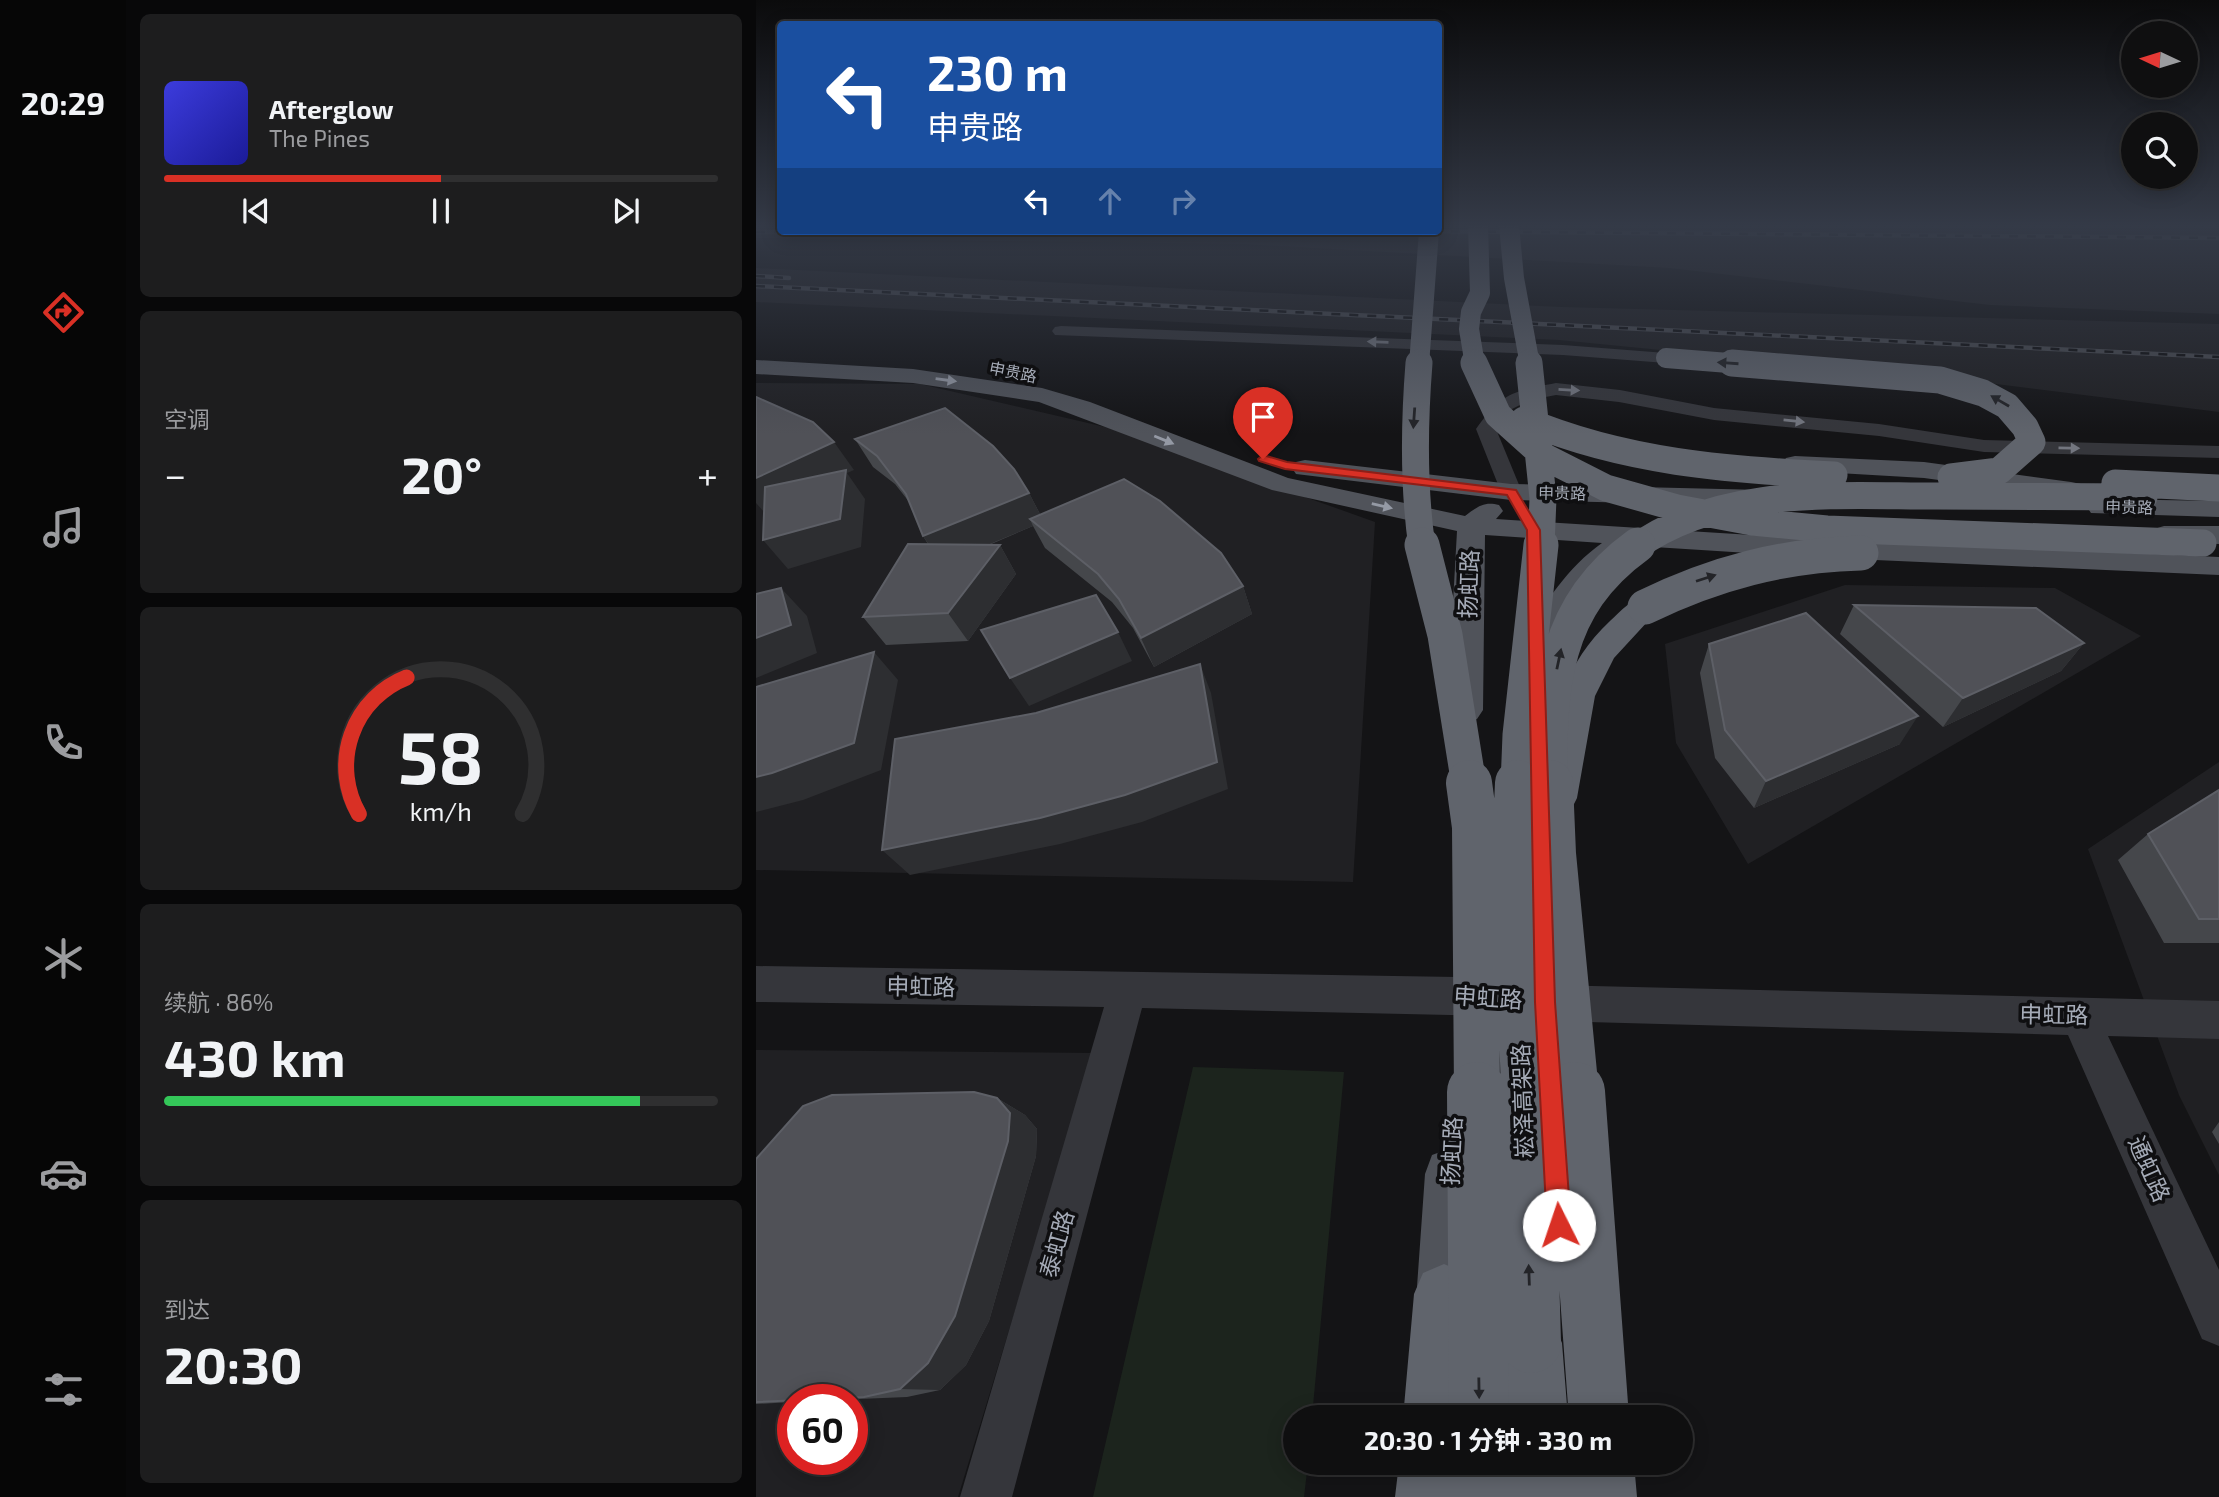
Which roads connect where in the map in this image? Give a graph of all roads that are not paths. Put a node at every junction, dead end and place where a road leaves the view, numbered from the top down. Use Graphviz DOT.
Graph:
graph roads {
  1 [pos="1430,295"];
  2 [pos="1460,295"];
  3 [pos="1480,295"];
  4 [pos="1497,295"];
  5 [pos="1518,295"];
  6 [pos="1527,295"];
  7 [pos="1471,313"];
  8 [pos="1061,331"];
  9 [pos="1527,340"];
  10 [pos="756,351"];
  11 [pos="1666,358"];
  12 [pos="756,367"];
  13 [pos="1487,397"];
  14 [pos="2219,452"];
  15 [pos="1743,462"];
  16 [pos="1932,480"];
  17 [pos="2219,488"];
  18 [pos="2059,490"];
  19 [pos="1511,492"];
  20 [pos="2219,496"];
  21 [pos="2155,508"];
  22 [pos="2219,509"];
  23 [pos="1471,526"];
  24 [pos="1533,530"];
  25 [pos="1633,537"];
  26 [pos="2215,547"];
  27 [pos="1535,649"];
  28 [pos="1534,826"];
  29 [pos="756,984"];
  30 [pos="1128,990"];
  31 [pos="1457,995"];
  32 [pos="1545,1002"];
  33 [pos="2079,1016"];
  34 [pos="2219,1020"];
  35 [pos="1464,1131"];
  36 [pos="1553,1143"];
  37 [pos="1444,1294"];
  38 [pos="2219,1322"];
  39 [pos="1428,1405"];
  40 [pos="1436,1405"];
  41 [pos="1443,1405"];
  42 [pos="1478,1405"];
  43 [pos="1535,1405"];
  44 [pos="1570,1405"];
  45 [pos="1598,1405"];
  46 [pos="1417,1475"];
  47 [pos="1431,1475"];
  48 [pos="1443,1475"];
  49 [pos="1479,1475"];
  50 [pos="1539,1475"];
  51 [pos="1575,1475"];
  52 [pos="1601,1475"];
  53 [pos="986,1497"];
  54 [pos="1414,1497"];
  55 [pos="1429,1497"];
  56 [pos="1443,1497"];
  57 [pos="1480,1497"];
  58 [pos="1541,1497"];
  59 [pos="1576,1497"];
  60 [pos="1602,1497"];
  1 -- 35 [label="highway, one-way, bridge"];
  2 -- 7 [label="highway"];
  3 -- 7 [label="highway, bridge"];
  4 -- 15 [label="highway, bridge"];
  5 -- 9 [label="highway, bridge"];
  6 -- 9 [label="highway, bridge"];
  7 -- 13 [label="highway, bridge"];
  11 -- 8 [label="street, one-way"];
  9 -- 28 [label="highway, bridge"];
  10 -- 19 [label="main road, 申贵路"];
  16 -- 11 [label="highway, one-way, bridge"];
  12 -- 23 [label="main road, 申贵路, one-way"];
  13 -- 16 [label="highway, bridge"];
  13 -- 26 [label="highway, bridge"];
  19 -- 14 [label="street, one-way"];
  15 -- 18 [label="main road"];
  16 -- 17 [label="highway, bridge"];
  18 -- 20 [label="main road"];
  18 -- 21 [label="main road"];
  19 -- 21 [label="main road, 申贵路"];
  19 -- 23 [label="main road, 扬虹路"];
  19 -- 24 [label="main road"];
  28 -- 20 [label="highway, one-way, bridge"];
  21 -- 22 [label="main road, 申贵路"];
  23 -- 24 [label="main road, 申贵路"];
  23 -- 31 [label="main road, 扬虹路"];
  24 -- 25 [label="main road, 申贵路"];
  24 -- 27 [label="main road"];
  25 -- 26 [label="main road, 申贵路"];
  25 -- 27 [label="main road"];
  28 -- 26 [label="highway, one-way, bridge"];
  27 -- 32 [label="main road"];
  43 -- 28 [label="highway, 崧泽高架路, one-way, bridge"];
  28 -- 45 [label="highway, bridge"];
  29 -- 30 [label="street, 申虹路"];
  30 -- 31 [label="street, 申虹路"];
  30 -- 53 [label="street, 泰虹路"];
  31 -- 32 [label="street, 申虹路"];
  31 -- 35 [label="main road, 扬虹路"];
  32 -- 33 [label="street, 申虹路"];
  32 -- 36 [label="main road"];
  33 -- 34 [label="street, 申虹路"];
  33 -- 38 [label="street, 通虹路"];
  35 -- 36 [label="main road"];
  35 -- 37 [label="main road, 扬虹路"];
  35 -- 42 [label="highway, one-way, bridge"];
  36 -- 44 [label="main road"];
  37 -- 39 [label="main road"];
  37 -- 40 [label="highway"];
  37 -- 41 [label="main road, 扬虹路"];
  46 -- 54 [label="main road"];
  47 -- 55 [label="highway"];
  48 -- 56 [label="main road"];
  49 -- 57 [label="highway"];
  50 -- 58 [label="highway"];
  51 -- 59 [label="main road"];
  52 -- 60 [label="highway"];
}
